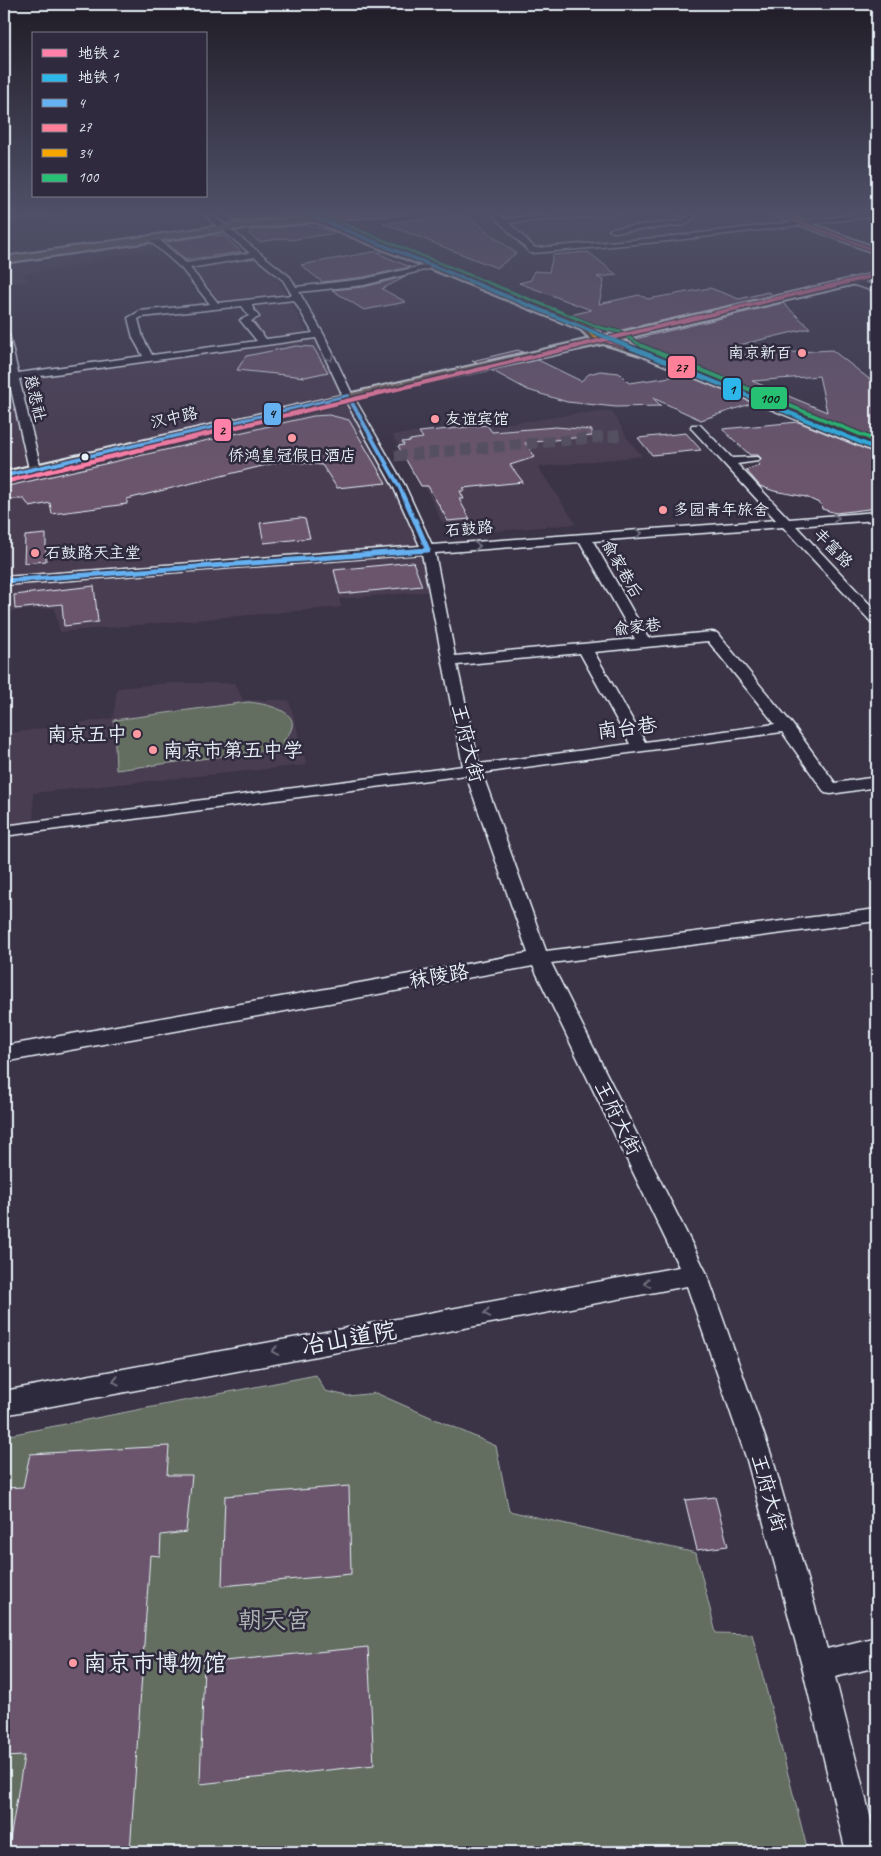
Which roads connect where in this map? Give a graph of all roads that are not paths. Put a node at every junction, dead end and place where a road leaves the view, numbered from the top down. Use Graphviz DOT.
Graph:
graph roads {
  1 [pos="209,297"];
  2 [pos="275,297"];
  3 [pos="296,297"];
  4 [pos="515,297"];
  5 [pos="519,297"];
  6 [pos="774,297"];
  7 [pos="786,297"];
  8 [pos="246,304"];
  9 [pos="217,307"];
  10 [pos="573,319"];
  11 [pos="664,324"];
  12 [pos="4,334"];
  13 [pos="608,334"];
  14 [pos="319,335"];
  15 [pos="263,342"];
  16 [pos="557,348"];
  17 [pos="647,351"];
  18 [pos="149,358"];
  19 [pos="8,377"];
  20 [pos="348,396"];
  21 [pos="696,428"];
  22 [pos="877,442"];
  23 [pos="395,456"];
  24 [pos="382,458"];
  25 [pos="754,459"];
  26 [pos="728,462"];
  27 [pos="35,469"];
  28 [pos="4,476"];
  29 [pos="877,516"];
  30 [pos="784,522"];
  31 [pos="584,537"];
  32 [pos="428,550"];
  33 [pos="4,581"];
  34 [pos="877,620"];
  35 [pos="644,644"];
  36 [pos="586,650"];
  37 [pos="449,661"];
  38 [pos="786,727"];
  39 [pos="640,748"];
  40 [pos="472,768"];
  41 [pos="877,782"];
  42 [pos="4,831"];
  43 [pos="877,915"];
  44 [pos="539,958"];
  45 [pos="4,1054"];
  46 [pos="694,1274"];
  47 [pos="4,1403"];
  48 [pos="877,1652"];
  49 [pos="817,1666"];
  50 [pos="863,1852"];
  1 -- 9 [label="street"];
  2 -- 8 [label="street"];
  3 -- 14 [label="street"];
  4 -- 10 [label="main road"];
  5 -- 10 [label="main road"];
  6 -- 11 [label="main road"];
  7 -- 11 [label="main road"];
  8 -- 9 [label="street"];
  8 -- 15 [label="street"];
  9 -- 18 [label="street"];
  10 -- 11 [label="main road"];
  10 -- 13 [label="main road"];
  10 -- 13 [label="main road"];
  10 -- 16 [label="main road"];
  11 -- 13 [label="main road"];
  11 -- 13 [label="main road"];
  11 -- 17 [label="main road"];
  12 -- 19 [label="street, 慈悲社"];
  13 -- 16 [label="main road, 汉中路"];
  13 -- 17 [label="main road"];
  13 -- 17 [label="main road"];
  14 -- 15 [label="street"];
  14 -- 20 [label="street, one-way"];
  15 -- 18 [label="street"];
  16 -- 17 [label="main road"];
  16 -- 20 [label="main road, 汉中路"];
  17 -- 22 [label="main road"];
  18 -- 19 [label="street"];
  19 -- 27 [label="street, 慈悲社"];
  20 -- 24 [label="street, 王府大街"];
  20 -- 27 [label="main road, 汉中路"];
  21 -- 26 [label="street"];
  23 -- 24 [label="street"];
  24 -- 32 [label="street, 王府大街"];
  25 -- 26 [label="street"];
  26 -- 30 [label="street"];
  27 -- 28 [label="main road, 汉中路"];
  30 -- 29 [label="street, 石鼓路, one-way"];
  31 -- 30 [label="street, 石鼓路, one-way"];
  30 -- 34 [label="street, 丰富路"];
  32 -- 31 [label="street, 石鼓路, one-way"];
  31 -- 35 [label="street, 俞家巷后"];
  32 -- 33 [label="street, 石鼓路"];
  32 -- 37 [label="street, 王府大街"];
  35 -- 36 [label="street, 俞家巷"];
  35 -- 38 [label="street, 俞家巷"];
  36 -- 37 [label="street, 俞家巷"];
  36 -- 39 [label="street"];
  37 -- 40 [label="street, 王府大街"];
  38 -- 39 [label="street, 南台巷"];
  38 -- 41 [label="street"];
  39 -- 40 [label="street, 南台巷"];
  40 -- 42 [label="street, 南台巷"];
  40 -- 44 [label="street, 王府大街"];
  43 -- 44 [label="street, 秣陵路"];
  44 -- 45 [label="street, 秣陵路"];
  44 -- 46 [label="street, 王府大街"];
  46 -- 47 [label="street, 冶山道院, one-way"];
  46 -- 49 [label="street, 王府大街"];
  48 -- 49 [label="street"];
  49 -- 50 [label="street, 王府大街"];
}
